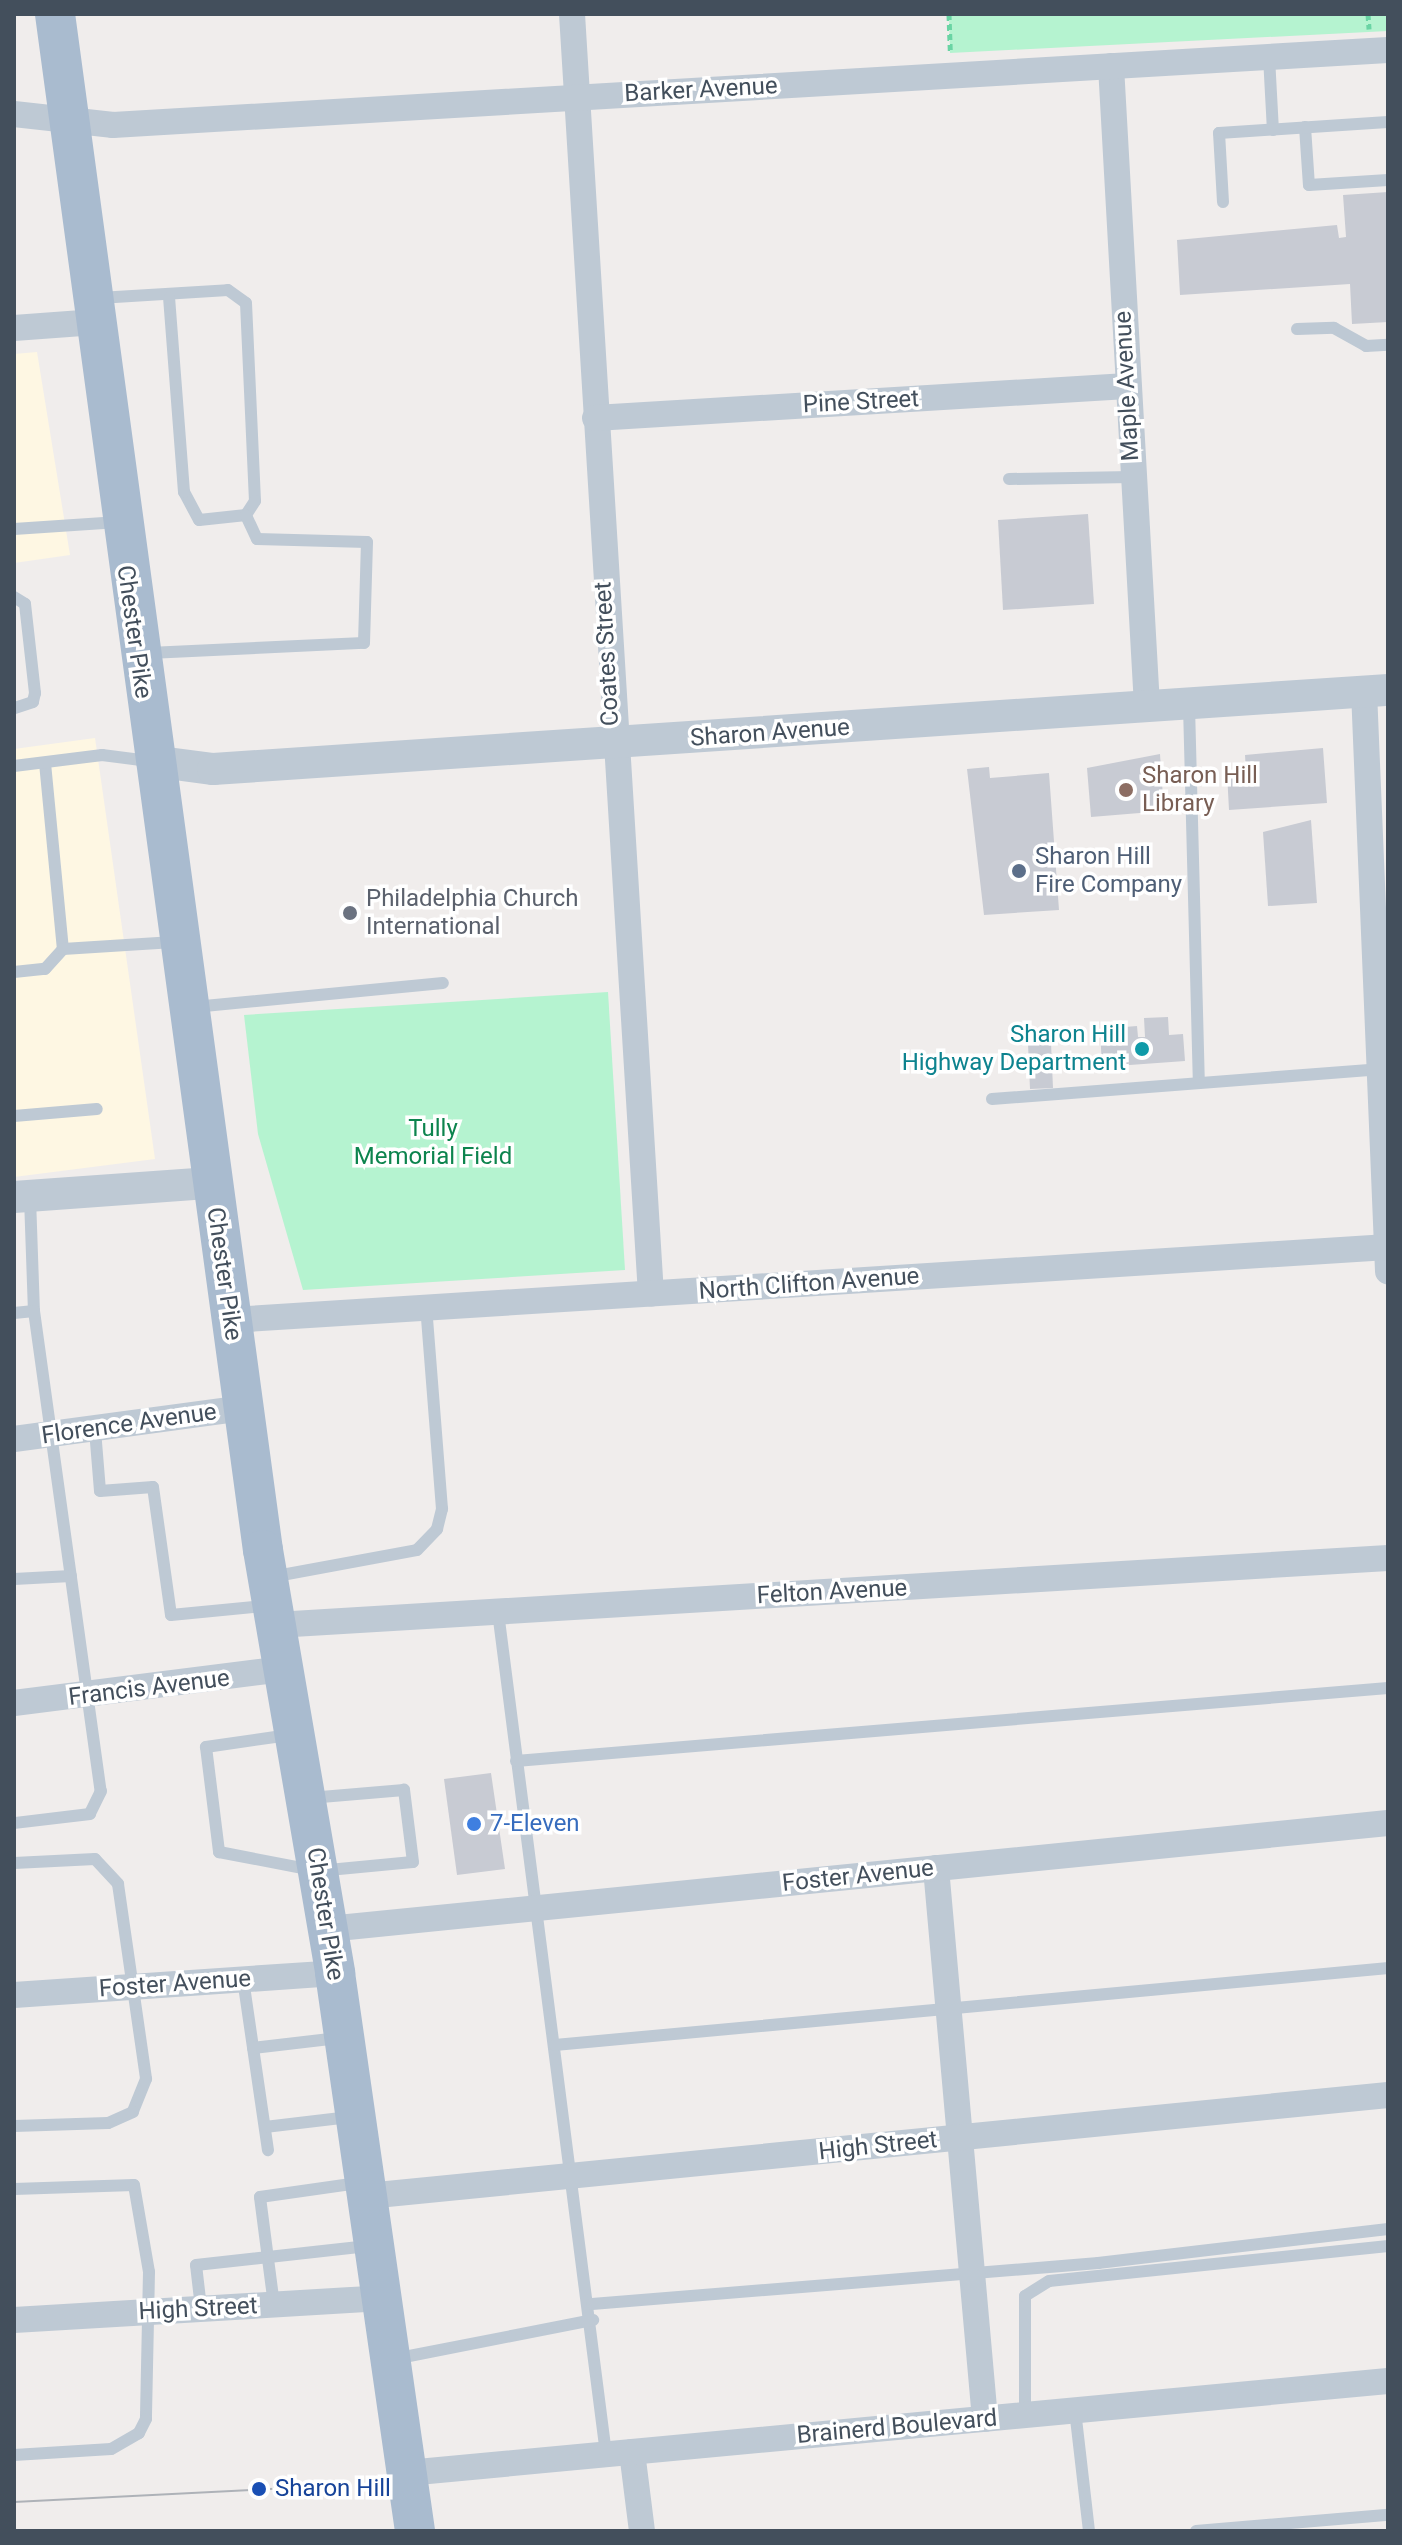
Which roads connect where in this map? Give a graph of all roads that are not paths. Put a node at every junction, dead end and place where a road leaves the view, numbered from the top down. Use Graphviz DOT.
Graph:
graph roads {
  1 [pos="55,14"];
  2 [pos="572,14"];
  3 [pos="1388,50"];
  4 [pos="1269,57"];
  5 [pos="1111,66"];
  6 [pos="574,98"];
  7 [pos="14,114"];
  8 [pos="70,120"];
  9 [pos="1388,122"];
  10 [pos="1305,127"];
  11 [pos="1273,130"];
  12 [pos="1388,180"];
  13 [pos="1223,202"];
  14 [pos="169,299"];
  15 [pos="94,310"];
  16 [pos="14,328"];
  17 [pos="1297,329"];
  18 [pos="1388,345"];
  19 [pos="1127,386"];
  20 [pos="595,418"];
  21 [pos="1132,477"];
  22 [pos="1009,479"];
  23 [pos="246,515"];
  24 [pos="120,522"];
  25 [pos="14,529"];
  26 [pos="14,597"];
  27 [pos="137,654"];
  28 [pos="1376,690"];
  29 [pos="1189,703"];
  30 [pos="1147,706"];
  31 [pos="14,708"];
  32 [pos="612,744"];
  33 [pos="152,761"];
  34 [pos="45,763"];
  35 [pos="14,766"];
  36 [pos="178,941"];
  37 [pos="63,949"];
  38 [pos="14,972"];
  39 [pos="443,983"];
  40 [pos="187,1008"];
  41 [pos="1379,1069"];
  42 [pos="1199,1083"];
  43 [pos="992,1099"];
  44 [pos="97,1109"];
  45 [pos="14,1116"];
  46 [pos="211,1183"];
  47 [pos="22,1197"];
  48 [pos="1387,1255"];
  49 [pos="651,1294"];
  50 [pos="426,1307"];
  51 [pos="34,1311"];
  52 [pos="14,1313"];
  53 [pos="231,1320"];
  54 [pos="243,1408"];
  55 [pos="95,1430"];
  56 [pos="49,1436"];
  57 [pos="14,1439"];
  58 [pos="1388,1558"];
  59 [pos="71,1576"];
  60 [pos="14,1579"];
  61 [pos="272,1603"];
  62 [pos="498,1612"];
  63 [pos="283,1669"];
  64 [pos="1388,1688"];
  65 [pos="83,1698"];
  66 [pos="14,1703"];
  67 [pos="295,1734"];
  68 [pos="516,1761"];
  69 [pos="306,1798"];
  70 [pos="14,1823"];
  71 [pos="1388,1823"];
  72 [pos="14,1863"];
  73 [pos="936,1868"];
  74 [pos="318,1871"];
  75 [pos="536,1908"];
  76 [pos="328,1929"];
  77 [pos="1388,1968"];
  78 [pos="335,1973"];
  79 [pos="243,1979"];
  80 [pos="133,1987"];
  81 [pos="14,1995"];
  82 [pos="947,2004"];
  83 [pos="345,2038"];
  84 [pos="555,2045"];
  85 [pos="253,2048"];
  86 [pos="1388,2095"];
  87 [pos="356,2116"];
  88 [pos="14,2126"];
  89 [pos="265,2127"];
  90 [pos="959,2138"];
  91 [pos="268,2150"];
  92 [pos="573,2176"];
  93 [pos="14,2189"];
  94 [pos="366,2189"];
  95 [pos="1388,2229"];
  96 [pos="374,2245"];
  97 [pos="1388,2246"];
  98 [pos="268,2258"];
  99 [pos="971,2271"];
  100 [pos="382,2298"];
  101 [pos="592,2304"];
  102 [pos="274,2305"];
  103 [pos="201,2308"];
  104 [pos="146,2312"];
  105 [pos="14,2320"];
  106 [pos="593,2320"];
  107 [pos="391,2360"];
  108 [pos="1388,2381"];
  109 [pos="1075,2410"];
  110 [pos="1025,2415"];
  111 [pos="985,2419"];
  112 [pos="619,2453"];
  113 [pos="14,2455"];
  114 [pos="407,2473"];
  115 [pos="1388,2515"];
  116 [pos="415,2531"];
  117 [pos="642,2531"];
  118 [pos="1089,2531"];
  119 [pos="1196,2531"];
  1 -- 8 [label="main road, Chester Pike"];
  2 -- 6 [label="street, Coates Street"];
  3 -- 4 [label="street, Barker Avenue"];
  4 -- 5 [label="street, Barker Avenue"];
  4 -- 11 [label="lane"];
  5 -- 6 [label="street, Barker Avenue"];
  5 -- 19 [label="street, Maple Avenue"];
  6 -- 8 [label="street, Barker Avenue"];
  6 -- 20 [label="street, Coates Street"];
  7 -- 8 [label="street, Barker Avenue"];
  8 -- 15 [label="main road, Chester Pike"];
  9 -- 10 [label="lane"];
  10 -- 11 [label="lane"];
  10 -- 12 [label="lane"];
  11 -- 13 [label="lane"];
  14 -- 15 [label="lane"];
  14 -- 23 [label="lane"];
  14 -- 23 [label="lane"];
  15 -- 16 [label="street"];
  15 -- 24 [label="main road, Chester Pike"];
  17 -- 18 [label="lane"];
  19 -- 20 [label="street, Pine Street"];
  19 -- 21 [label="street, Maple Avenue"];
  20 -- 32 [label="street, Coates Street"];
  21 -- 22 [label="lane"];
  21 -- 30 [label="street, Maple Avenue"];
  23 -- 27 [label="lane"];
  24 -- 25 [label="lane"];
  24 -- 27 [label="main road, Chester Pike"];
  26 -- 31 [label="lane"];
  27 -- 33 [label="main road, Chester Pike"];
  28 -- 29 [label="street, Sharon Avenue"];
  28 -- 41 [label="street"];
  29 -- 30 [label="street, Sharon Avenue"];
  29 -- 42 [label="lane"];
  30 -- 32 [label="street, Sharon Avenue"];
  32 -- 33 [label="street, Sharon Avenue"];
  32 -- 49 [label="street, Coates Street"];
  33 -- 34 [label="lane"];
  33 -- 36 [label="main road, Chester Pike"];
  34 -- 35 [label="lane"];
  34 -- 37 [label="lane"];
  36 -- 37 [label="lane"];
  36 -- 40 [label="main road, Chester Pike"];
  37 -- 38 [label="lane"];
  39 -- 40 [label="lane"];
  40 -- 46 [label="main road, Chester Pike"];
  41 -- 42 [label="lane"];
  41 -- 48 [label="street"];
  42 -- 43 [label="lane"];
  44 -- 45 [label="lane"];
  46 -- 47 [label="street"];
  46 -- 53 [label="main road, Chester Pike"];
  47 -- 51 [label="lane"];
  48 -- 49 [label="street, North Clifton Avenue"];
  49 -- 50 [label="street, North Clifton Avenue"];
  50 -- 53 [label="street, North Clifton Avenue"];
  50 -- 61 [label="lane"];
  51 -- 52 [label="lane"];
  51 -- 56 [label="lane"];
  53 -- 54 [label="main road, Chester Pike"];
  54 -- 55 [label="street, Florence Avenue"];
  54 -- 61 [label="main road, Chester Pike"];
  55 -- 56 [label="street, Florence Avenue"];
  55 -- 61 [label="lane"];
  56 -- 57 [label="street, Florence Avenue"];
  56 -- 59 [label="lane"];
  58 -- 62 [label="street, Felton Avenue"];
  59 -- 60 [label="lane"];
  59 -- 65 [label="lane"];
  61 -- 62 [label="street, Felton Avenue"];
  61 -- 63 [label="main road, Chester Pike"];
  62 -- 68 [label="lane"];
  63 -- 65 [label="street, Francis Avenue"];
  63 -- 67 [label="main road, Chester Pike"];
  64 -- 68 [label="lane"];
  65 -- 66 [label="street, Francis Avenue"];
  65 -- 70 [label="lane"];
  67 -- 69 [label="main road, Chester Pike"];
  67 -- 74 [label="lane"];
  68 -- 75 [label="lane"];
  69 -- 74 [label="main road, Chester Pike"];
  69 -- 74 [label="lane"];
  71 -- 73 [label="street, Foster Avenue"];
  72 -- 80 [label="lane"];
  73 -- 75 [label="street, Foster Avenue"];
  73 -- 82 [label="street"];
  74 -- 76 [label="main road, Chester Pike"];
  75 -- 76 [label="street, Foster Avenue"];
  75 -- 84 [label="lane"];
  76 -- 78 [label="main road, Chester Pike"];
  77 -- 82 [label="lane"];
  78 -- 79 [label="street, Foster Avenue"];
  78 -- 83 [label="main road, Chester Pike"];
  79 -- 80 [label="street, Foster Avenue"];
  79 -- 85 [label="lane"];
  80 -- 81 [label="street, Foster Avenue"];
  80 -- 88 [label="lane"];
  82 -- 84 [label="lane"];
  82 -- 90 [label="street"];
  83 -- 85 [label="lane"];
  83 -- 87 [label="main road, Chester Pike"];
  84 -- 92 [label="lane"];
  85 -- 89 [label="lane"];
  86 -- 90 [label="street, High Street"];
  87 -- 89 [label="lane"];
  87 -- 94 [label="main road, Chester Pike"];
  89 -- 91 [label="lane"];
  90 -- 92 [label="street, High Street"];
  90 -- 99 [label="street"];
  92 -- 94 [label="street, High Street"];
  92 -- 101 [label="lane"];
  93 -- 104 [label="lane"];
  94 -- 96 [label="main road, Chester Pike"];
  94 -- 98 [label="lane"];
  95 -- 99 [label="lane"];
  96 -- 98 [label="lane"];
  96 -- 100 [label="main road, Chester Pike"];
  97 -- 110 [label="lane"];
  98 -- 102 [label="lane"];
  98 -- 103 [label="lane"];
  99 -- 101 [label="lane"];
  99 -- 111 [label="street"];
  100 -- 102 [label="street, High Street"];
  100 -- 107 [label="main road, Chester Pike"];
  101 -- 106 [label="lane"];
  102 -- 103 [label="street, High Street"];
  103 -- 104 [label="street, High Street"];
  104 -- 105 [label="street, High Street"];
  104 -- 113 [label="lane"];
  106 -- 107 [label="lane"];
  106 -- 112 [label="lane"];
  107 -- 114 [label="main road, Chester Pike"];
  108 -- 109 [label="street, Brainerd Boulevard"];
  109 -- 110 [label="street, Brainerd Boulevard"];
  109 -- 118 [label="lane"];
  110 -- 111 [label="street, Brainerd Boulevard"];
  111 -- 112 [label="street, Brainerd Boulevard"];
  112 -- 114 [label="street, Brainerd Boulevard"];
  112 -- 117 [label="street"];
  114 -- 116 [label="main road, Chester Pike"];
  115 -- 119 [label="lane"];
}
